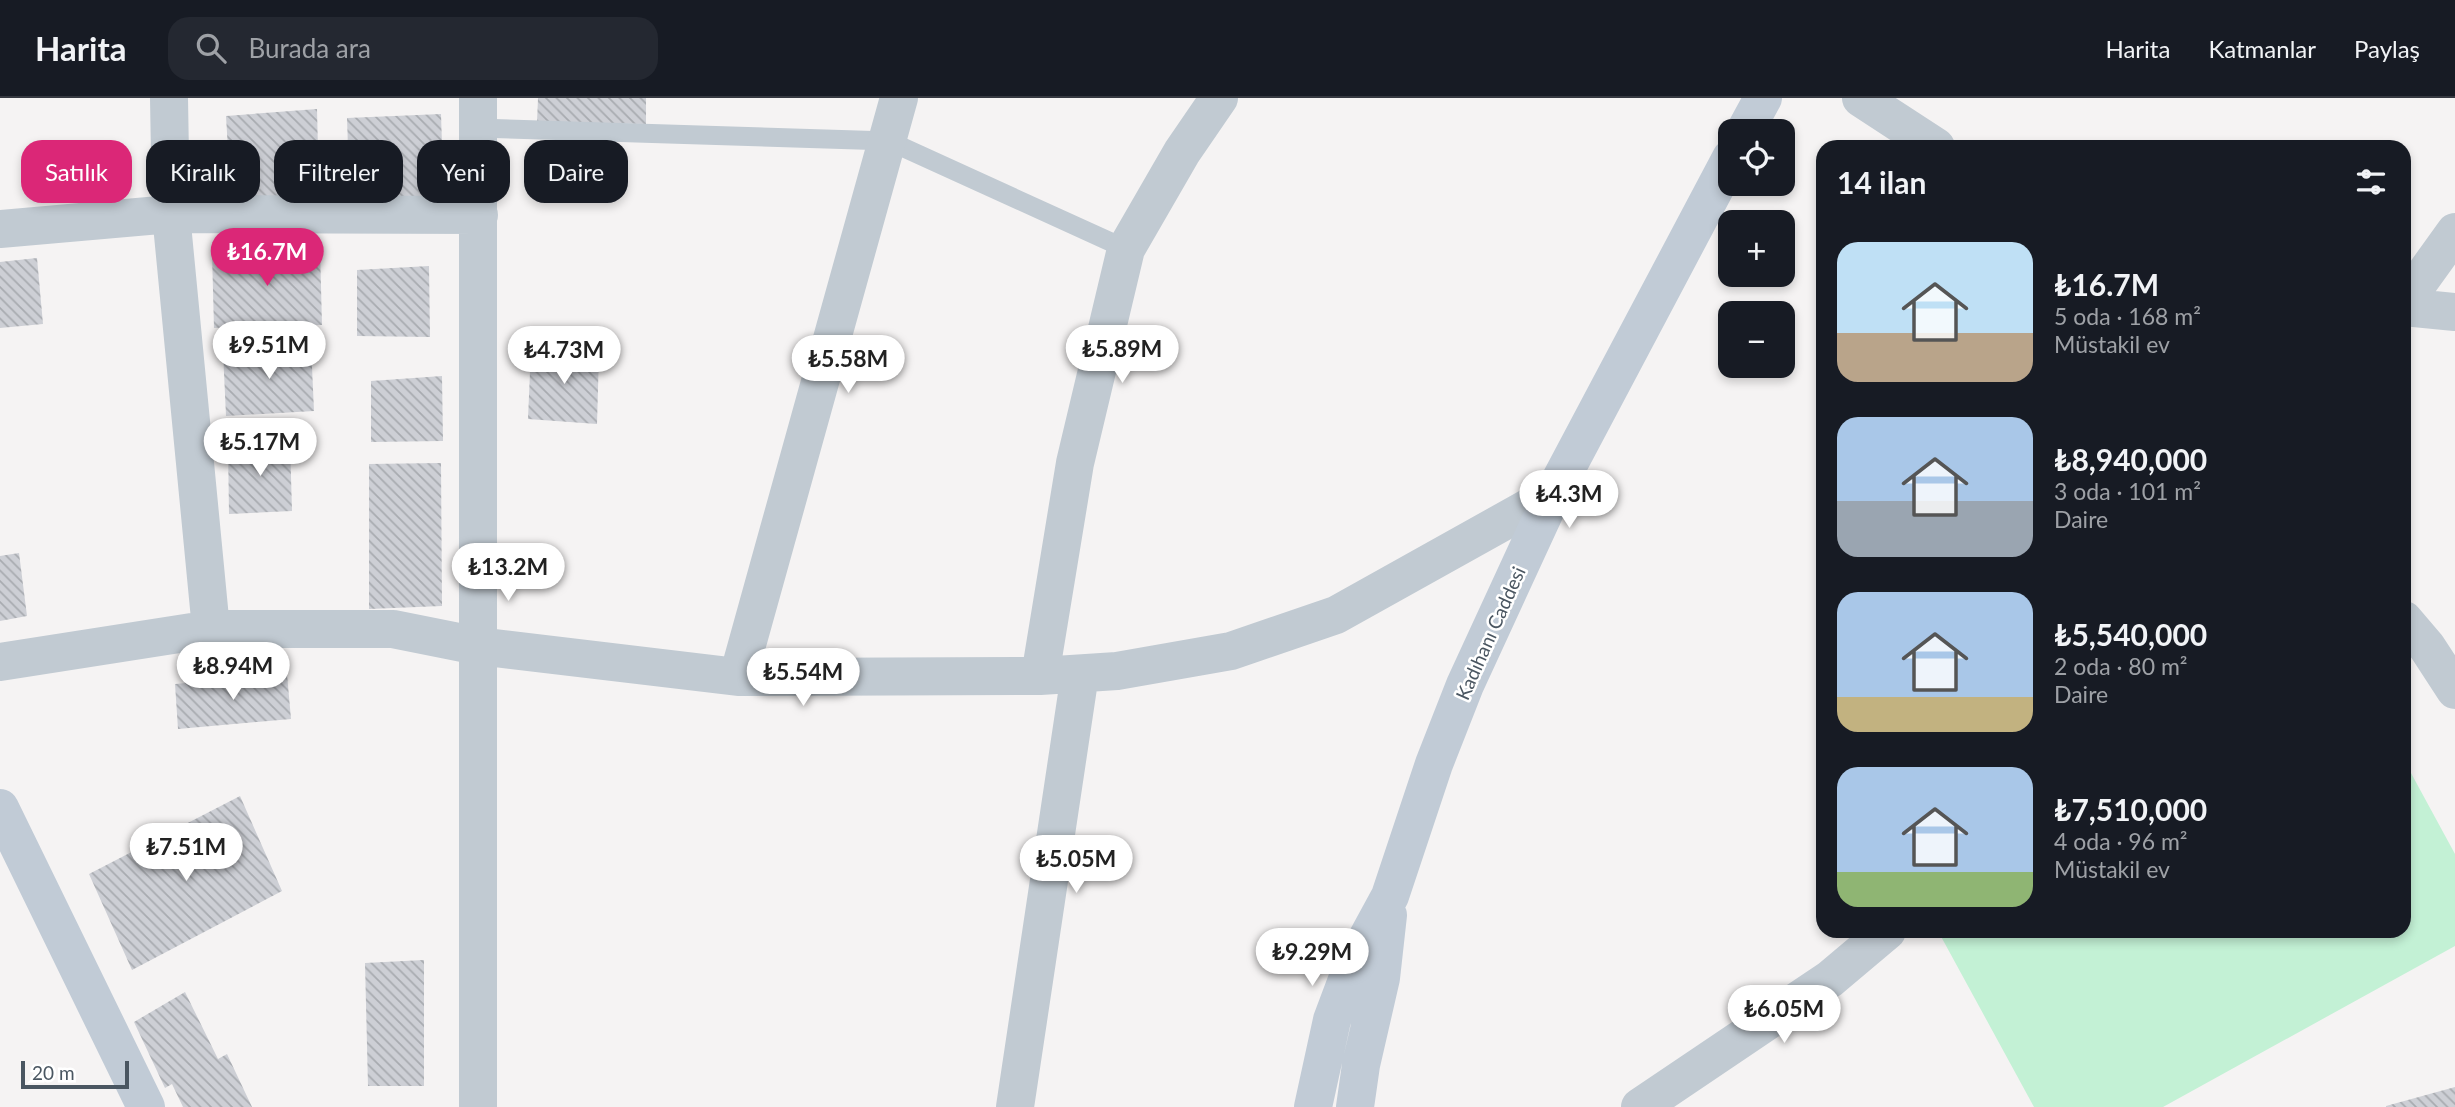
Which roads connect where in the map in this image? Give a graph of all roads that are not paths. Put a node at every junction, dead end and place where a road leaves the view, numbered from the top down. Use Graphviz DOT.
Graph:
graph roads {
  1 [pos="169,98"];
  2 [pos="899,98"];
  3 [pos="1219,98"];
  4 [pos="1763,98"];
  5 [pos="1861,98"];
  6 [pos="478,113"];
  7 [pos="1752,119"];
  8 [pos="1925,140"];
  9 [pos="889,141"];
  10 [pos="1718,183"];
  11 [pos="171,214"];
  12 [pos="478,215"];
  13 [pos="0,229"];
  14 [pos="2455,232"];
  15 [pos="1126,249"];
  16 [pos="2411,295"];
  17 [pos="2411,306"];
  18 [pos="2455,312"];
  19 [pos="1553,494"];
  20 [pos="211,628"];
  21 [pos="2411,628"];
  22 [pos="478,646"];
  23 [pos="0,662"];
  24 [pos="1080,674"];
  25 [pos="738,677"];
  26 [pos="1040,677"];
  27 [pos="2455,690"];
  28 [pos="0,808"];
  29 [pos="1390,896"];
  30 [pos="1879,938"];
  31 [pos="146,1107"];
  32 [pos="478,1107"];
  33 [pos="1015,1107"];
  34 [pos="1313,1107"];
  35 [pos="1355,1107"];
  36 [pos="1640,1107"];
  1 -- 11 [label="street"];
  2 -- 9 [label="street"];
  3 -- 15 [label="street"];
  4 -- 7 [label="main road"];
  5 -- 8 [label="street"];
  6 -- 9 [label="lane"];
  6 -- 12 [label="street"];
  9 -- 15 [label="lane"];
  9 -- 25 [label="street"];
  10 -- 19 [label="main road, Kadıhanı Caddesi"];
  11 -- 12 [label="street"];
  11 -- 13 [label="street"];
  11 -- 20 [label="street"];
  12 -- 22 [label="street"];
  14 -- 16 [label="street"];
  15 -- 26 [label="street"];
  17 -- 18 [label="street"];
  19 -- 24 [label="street"];
  19 -- 29 [label="main road, Kadıhanı Caddesi"];
  20 -- 22 [label="street"];
  20 -- 23 [label="street"];
  21 -- 27 [label="street"];
  22 -- 25 [label="street"];
  22 -- 32 [label="street"];
  24 -- 26 [label="street"];
  24 -- 33 [label="street"];
  25 -- 26 [label="street"];
  28 -- 31 [label="main road"];
  29 -- 34 [label="main road"];
  29 -- 35 [label="main road"];
  30 -- 36 [label="street"];
}
